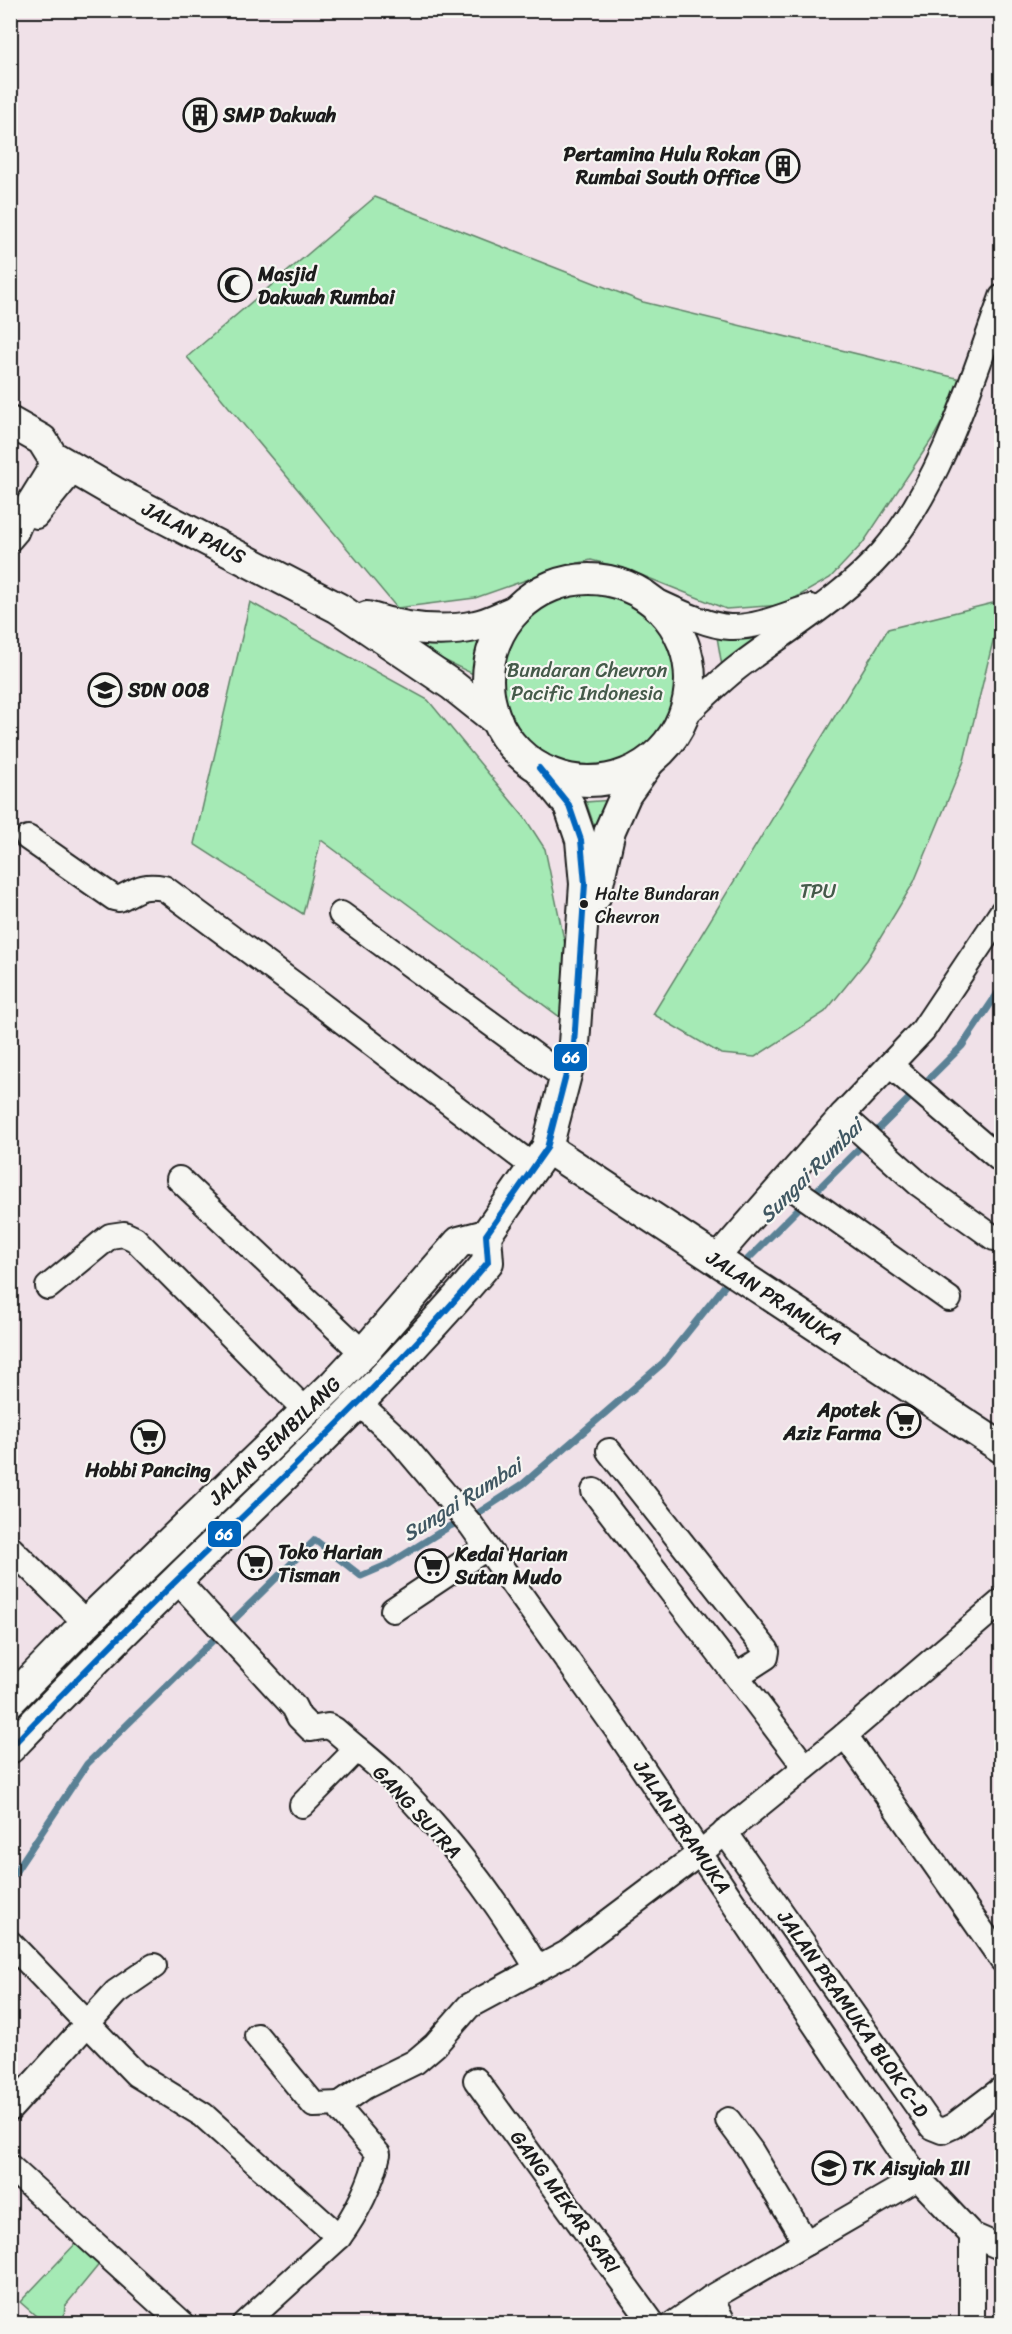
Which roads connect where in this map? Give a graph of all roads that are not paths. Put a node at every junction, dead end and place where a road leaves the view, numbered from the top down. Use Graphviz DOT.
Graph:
graph roads {
  1 [pos="1002,297"];
  2 [pos="10,422"];
  3 [pos="10,444"];
  4 [pos="60,461"];
  5 [pos="13,536"];
  6 [pos="647,597"];
  7 [pos="831,601"];
  8 [pos="338,608"];
  9 [pos="514,611"];
  10 [pos="683,717"];
  11 [pos="497,721"];
  12 [pos="649,762"];
  13 [pos="539,768"];
  14 [pos="28,838"];
  15 [pos="1002,912"];
  16 [pos="341,914"];
  17 [pos="581,955"];
  18 [pos="890,1065"];
  19 [pos="564,1077"];
  20 [pos="842,1115"];
  21 [pos="540,1157"];
  22 [pos="1002,1161"];
  23 [pos="179,1179"];
  24 [pos="800,1193"];
  25 [pos="994,1238"];
  26 [pos="478,1246"];
  27 [pos="715,1260"];
  28 [pos="48,1287"];
  29 [pos="949,1299"];
  30 [pos="363,1353"];
  31 [pos="359,1403"];
  32 [pos="306,1411"];
  33 [pos="1002,1448"];
  34 [pos="609,1451"];
  35 [pos="594,1491"];
  36 [pos="10,1548"];
  37 [pos="486,1548"];
  38 [pos="177,1580"];
  39 [pos="1002,1601"];
  40 [pos="393,1610"];
  41 [pos="86,1623"];
  42 [pos="738,1675"];
  43 [pos="10,1701"];
  44 [pos="845,1735"];
  45 [pos="10,1748"];
  46 [pos="357,1749"];
  47 [pos="805,1767"];
  48 [pos="302,1805"];
  49 [pos="726,1832"];
  50 [pos="700,1853"];
  51 [pos="10,1942"];
  52 [pos="1002,1960"];
  53 [pos="153,1966"];
  54 [pos="537,1968"];
  55 [pos="88,2024"];
  56 [pos="256,2036"];
  57 [pos="476,2080"];
  58 [pos="1002,2090"];
  59 [pos="340,2104"];
  60 [pos="10,2109"];
  61 [pos="729,2120"];
  62 [pos="10,2167"];
  63 [pos="918,2178"];
  64 [pos="972,2235"];
  65 [pos="339,2237"];
  66 [pos="806,2243"];
  67 [pos="1002,2248"];
  68 [pos="711,2298"];
  69 [pos="183,2324"];
  70 [pos="244,2324"];
  71 [pos="653,2324"];
  72 [pos="673,2324"];
  73 [pos="724,2324"];
  74 [pos="972,2324"];
  1 -- 7 [label="street"];
  2 -- 4 [label="main road, JALAN PAUS"];
  3 -- 4 [label="main road, JALAN PAUS"];
  4 -- 5 [label="street"];
  4 -- 8 [label="main road, JALAN PAUS"];
  6 -- 7 [label="street"];
  6 -- 9 [label="main road"];
  6 -- 10 [label="main road"];
  7 -- 10 [label="street"];
  8 -- 9 [label="main road, JALAN PAUS"];
  8 -- 11 [label="main road, JALAN PAUS"];
  9 -- 11 [label="main road"];
  10 -- 12 [label="main road"];
  11 -- 13 [label="main road"];
  12 -- 13 [label="main road"];
  12 -- 17 [label="main road, JALAN SEMBILANG"];
  13 -- 17 [label="main road, JALAN SEMBILANG"];
  14 -- 21 [label="street"];
  15 -- 18 [label="street"];
  16 -- 19 [label="street"];
  17 -- 19 [label="main road, JALAN SEMBILANG"];
  18 -- 20 [label="street"];
  18 -- 22 [label="street"];
  19 -- 21 [label="main road, JALAN SEMBILANG"];
  20 -- 24 [label="street"];
  20 -- 25 [label="street"];
  21 -- 26 [label="main road, JALAN SEMBILANG"];
  21 -- 27 [label="main road, JALAN PRAMUKA"];
  23 -- 30 [label="street"];
  24 -- 27 [label="street"];
  24 -- 29 [label="street"];
  26 -- 30 [label="main road, JALAN SEMBILANG"];
  26 -- 31 [label="main road, JALAN SEMBILANG"];
  27 -- 33 [label="main road, JALAN PRAMUKA"];
  28 -- 32 [label="street"];
  30 -- 32 [label="main road, JALAN SEMBILANG"];
  31 -- 37 [label="street, JALAN PRAMUKA"];
  31 -- 38 [label="main road, JALAN SEMBILANG"];
  32 -- 41 [label="main road, JALAN SEMBILANG"];
  34 -- 42 [label="street"];
  35 -- 42 [label="street"];
  36 -- 41 [label="street"];
  37 -- 40 [label="street"];
  37 -- 50 [label="street, JALAN PRAMUKA"];
  38 -- 45 [label="main road, JALAN SEMBILANG"];
  38 -- 46 [label="street, GANG SUTRA"];
  39 -- 44 [label="street"];
  41 -- 43 [label="main road, JALAN SEMBILANG"];
  42 -- 47 [label="street"];
  44 -- 47 [label="street"];
  44 -- 52 [label="street"];
  46 -- 48 [label="street"];
  46 -- 54 [label="street, GANG SUTRA"];
  47 -- 49 [label="street"];
  49 -- 50 [label="street"];
  49 -- 58 [label="street, JALAN PRAMUKA BLOK C-D"];
  50 -- 54 [label="street"];
  50 -- 63 [label="street, JALAN PRAMUKA"];
  51 -- 55 [label="street"];
  53 -- 55 [label="street"];
  54 -- 59 [label="street"];
  55 -- 60 [label="street"];
  55 -- 65 [label="street"];
  56 -- 59 [label="street"];
  57 -- 71 [label="street, GANG MEKAR SARI"];
  59 -- 65 [label="street"];
  61 -- 66 [label="street"];
  62 -- 69 [label="street"];
  63 -- 64 [label="street, JALAN PRAMUKA"];
  63 -- 66 [label="street"];
  64 -- 67 [label="street, JALAN PRAMUKA"];
  64 -- 74 [label="street"];
  65 -- 70 [label="street"];
  66 -- 68 [label="street"];
  68 -- 72 [label="street"];
  68 -- 73 [label="street"];
}
